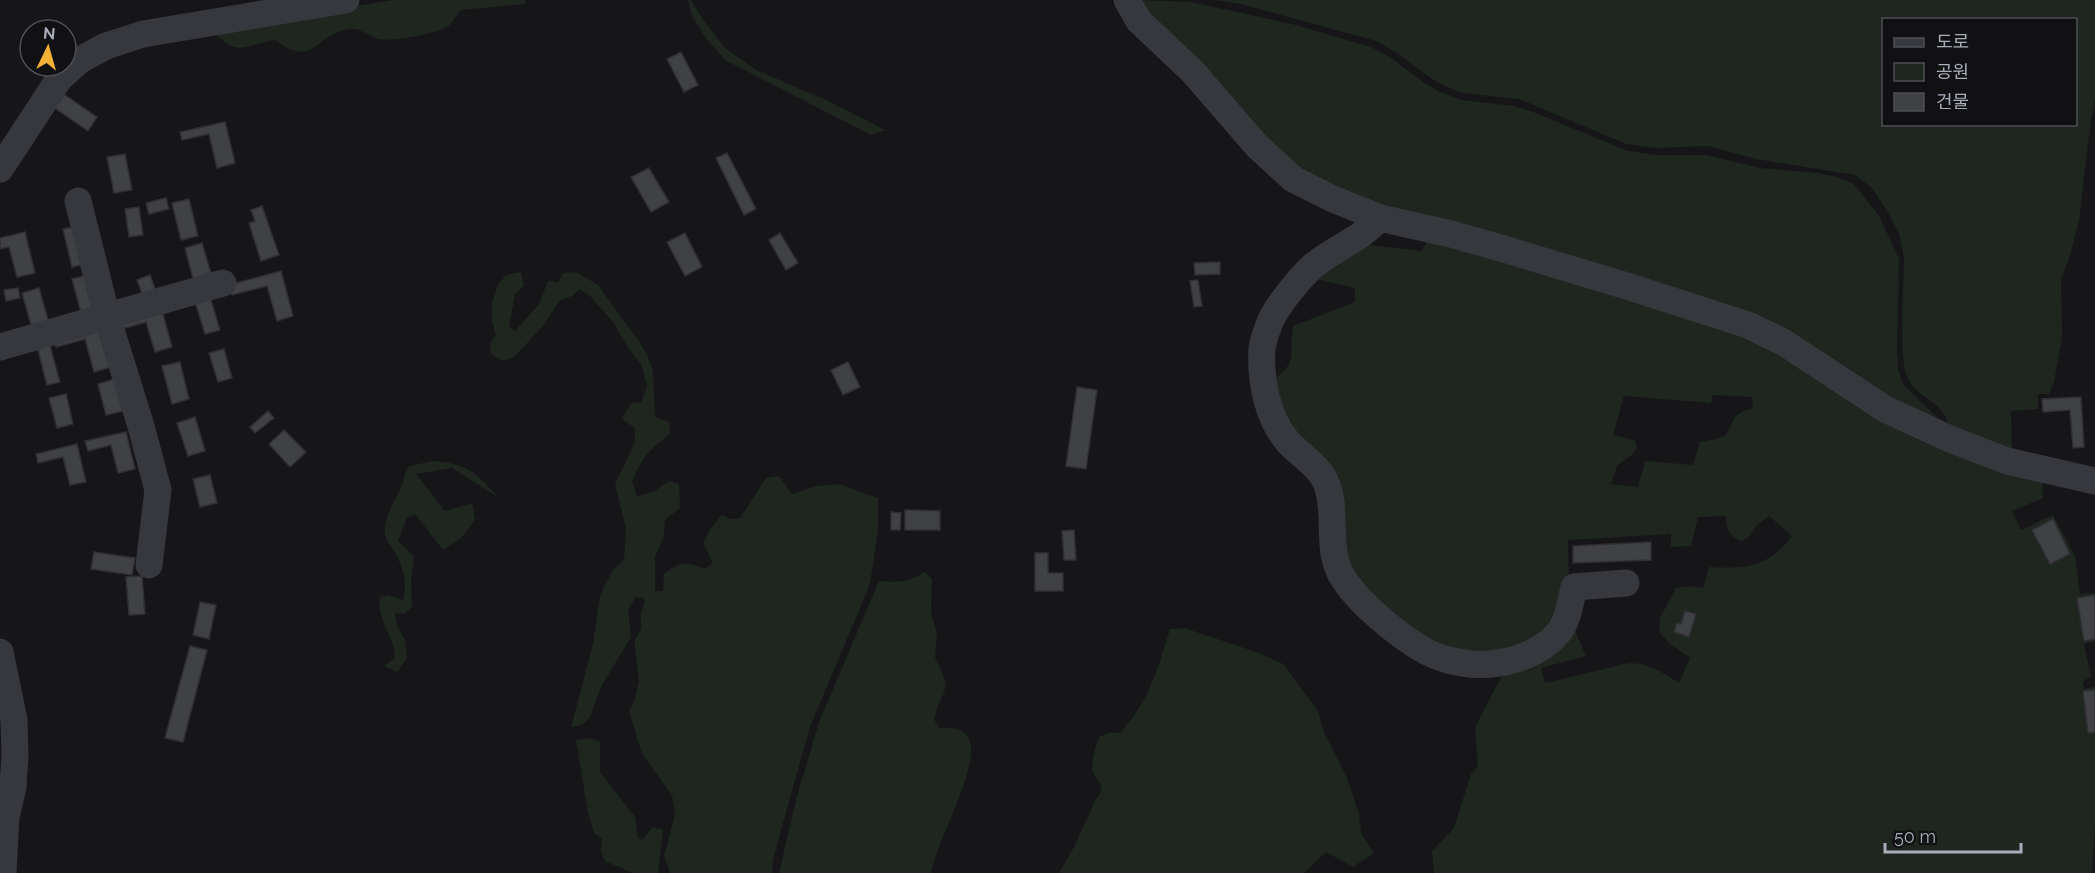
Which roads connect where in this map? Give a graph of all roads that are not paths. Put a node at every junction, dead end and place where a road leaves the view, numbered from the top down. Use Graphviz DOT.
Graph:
graph roads {
  1 [pos="345,0"];
  2 [pos="1127,0"];
  3 [pos="0,169"];
  4 [pos="78,201"];
  5 [pos="1380,218"];
  6 [pos="223,283"];
  7 [pos="107,317"];
  8 [pos="0,347"];
  9 [pos="2095,482"];
  10 [pos="149,565"];
  11 [pos="1626,583"];
  12 [pos="0,652"];
  13 [pos="3,873"];
  1 -- 3 [label="street"];
  2 -- 5 [label="street"];
  4 -- 7 [label="street"];
  5 -- 9 [label="street"];
  5 -- 11 [label="street"];
  6 -- 7 [label="street"];
  7 -- 8 [label="street"];
  7 -- 10 [label="street"];
  12 -- 13 [label="street"];
}
